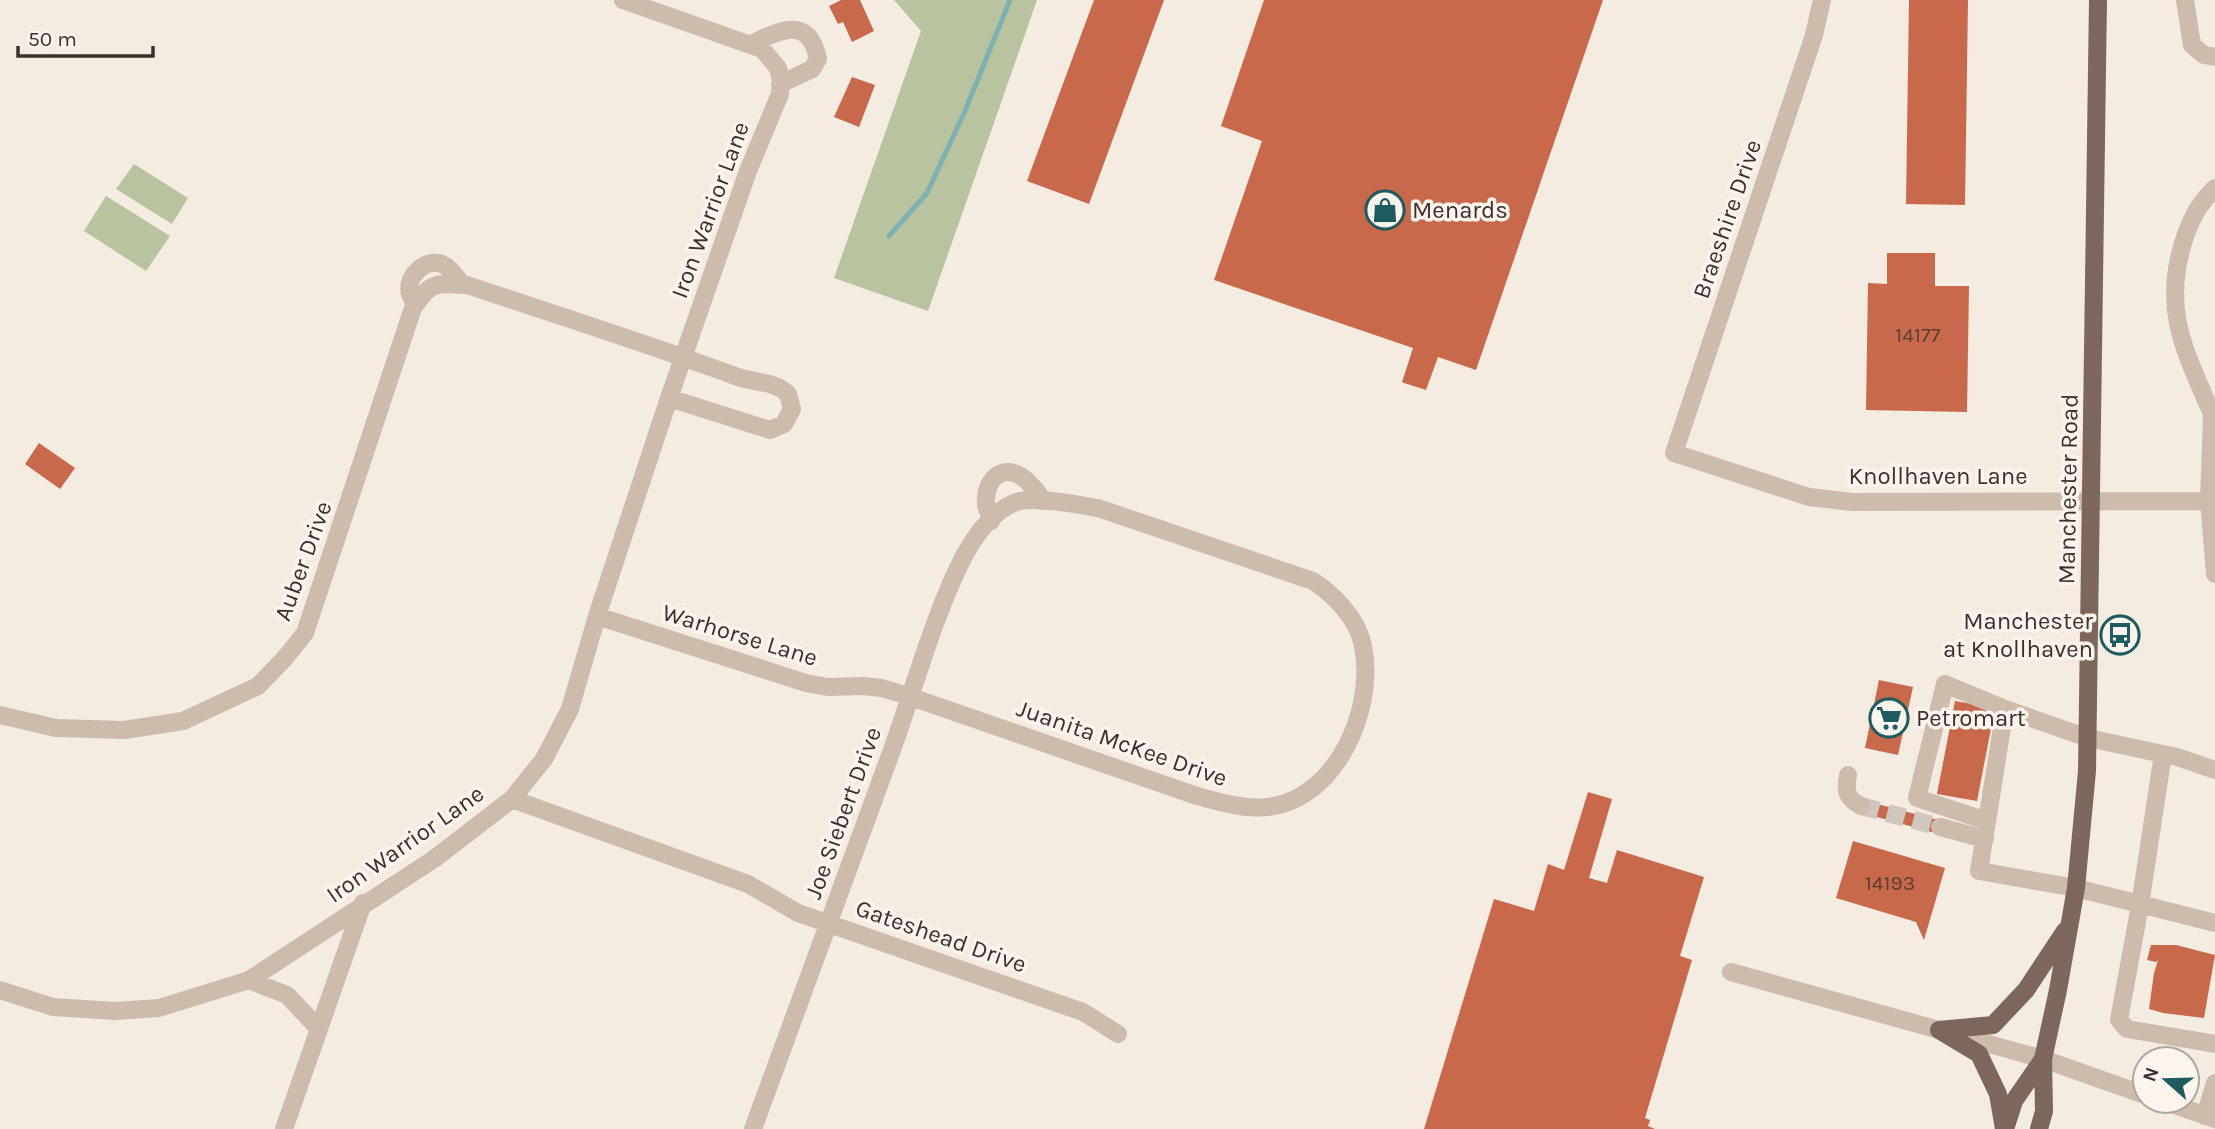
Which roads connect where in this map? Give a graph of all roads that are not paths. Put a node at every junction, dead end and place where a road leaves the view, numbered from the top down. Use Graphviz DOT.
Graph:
graph roads {
  1 [pos="623,0"];
  2 [pos="1822,0"];
  3 [pos="2098,0"];
  4 [pos="2185,0"];
  5 [pos="752,44"];
  6 [pos="2215,57"];
  7 [pos="781,82"];
  8 [pos="2215,188"];
  9 [pos="684,357"];
  10 [pos="669,398"];
  11 [pos="2214,410"];
  12 [pos="1674,453"];
  13 [pos="1016,501"];
  14 [pos="1042,501"];
  15 [pos="2209,501"];
  16 [pos="2092,502"];
  17 [pos="991,521"];
  18 [pos="2215,574"];
  19 [pos="597,616"];
  20 [pos="911,697"];
  21 [pos="2006,709"];
  22 [pos="0,715"];
  23 [pos="2088,738"];
  24 [pos="2163,754"];
  25 [pos="2215,770"];
  26 [pos="1848,775"];
  27 [pos="512,799"];
  28 [pos="1861,806"];
  29 [pos="1940,827"];
  30 [pos="1986,830"];
  31 [pos="2076,888"];
  32 [pos="363,903"];
  33 [pos="2140,905"];
  34 [pos="829,923"];
  35 [pos="2070,923"];
  36 [pos="2215,923"];
  37 [pos="1731,972"];
  38 [pos="249,980"];
  39 [pos="0,989"];
  40 [pos="319,1029"];
  41 [pos="1939,1030"];
  42 [pos="1118,1034"];
  43 [pos="2215,1044"];
  44 [pos="2043,1059"];
  45 [pos="2215,1083"];
  46 [pos="2131,1090"];
  47 [pos="2210,1117"];
  48 [pos="284,1129"];
  49 [pos="752,1129"];
  50 [pos="2005,1129"];
  51 [pos="2039,1129"];
  1 -- 5 [label="street"];
  2 -- 12 [label="street, Braeshire Drive"];
  3 -- 16 [label="main road, Manchester Road"];
  4 -- 6 [label="street"];
  5 -- 7 [label="street"];
  5 -- 7 [label="street"];
  7 -- 9 [label="street, Iron Warrior Lane"];
  8 -- 11 [label="street"];
  9 -- 10 [label="street, Iron Warrior Lane"];
  9 -- 10 [label="street"];
  9 -- 22 [label="street, Auber Drive"];
  10 -- 19 [label="street, Iron Warrior Lane"];
  11 -- 15 [label="street"];
  12 -- 16 [label="street, Knollhaven Lane"];
  13 -- 14 [label="street, Juanita McKee Drive"];
  13 -- 17 [label="street, Joe Siebert Drive"];
  14 -- 17 [label="street"];
  14 -- 20 [label="street, Juanita McKee Drive"];
  15 -- 16 [label="street, Knollhaven Lane"];
  15 -- 18 [label="street"];
  16 -- 23 [label="main road, Manchester Road"];
  17 -- 20 [label="street, Joe Siebert Drive"];
  19 -- 20 [label="street, Warhorse Lane"];
  19 -- 27 [label="street, Iron Warrior Lane"];
  20 -- 34 [label="street, Joe Siebert Drive"];
  21 -- 23 [label="street"];
  21 -- 30 [label="street"];
  21 -- 30 [label="street"];
  23 -- 24 [label="street"];
  23 -- 31 [label="main road, Manchester Road"];
  24 -- 25 [label="street"];
  24 -- 33 [label="street"];
  26 -- 28 [label="street"];
  27 -- 32 [label="street, Iron Warrior Lane"];
  27 -- 34 [label="street, Gateshead Drive"];
  29 -- 30 [label="street"];
  30 -- 31 [label="street"];
  31 -- 33 [label="street"];
  31 -- 35 [label="main road, Manchester Road"];
  32 -- 38 [label="street, Iron Warrior Lane"];
  32 -- 40 [label="street"];
  33 -- 36 [label="street"];
  33 -- 43 [label="street"];
  34 -- 42 [label="street, Gateshead Drive"];
  34 -- 49 [label="street, Joe Siebert Drive"];
  35 -- 41 [label="main road"];
  35 -- 44 [label="main road, Manchester Road"];
  37 -- 41 [label="street"];
  38 -- 39 [label="street, Iron Warrior Lane"];
  38 -- 40 [label="street"];
  40 -- 48 [label="street"];
  41 -- 44 [label="street"];
  41 -- 50 [label="main road"];
  44 -- 46 [label="street"];
  44 -- 50 [label="main road, Manchester Road"];
  44 -- 51 [label="main road, Manchester Road"];
  45 -- 47 [label="street"];
}
